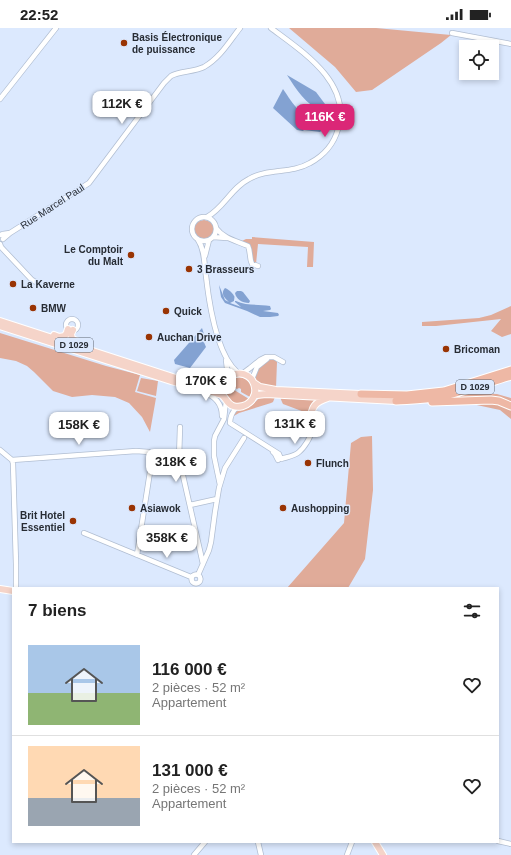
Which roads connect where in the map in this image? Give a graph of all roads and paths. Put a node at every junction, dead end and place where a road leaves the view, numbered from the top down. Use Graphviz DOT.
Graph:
graph roads {
  1 [pos="56,28"];
  2 [pos="240,28"];
  3 [pos="271,28"];
  4 [pos="452,33"];
  5 [pos="511,44"];
  6 [pos="0,99"];
  7 [pos="221,206"];
  8 [pos="207,217"];
  9 [pos="215,226"];
  10 [pos="227,238"];
  11 [pos="211,239"];
  12 [pos="1,240"];
  13 [pos="198,240"];
  14 [pos="204,259"];
  15 [pos="258,266"];
  16 [pos="36,282"];
  17 [pos="1,323"];
  18 [pos="226,357"];
  19 [pos="277,359"];
  20 [pos="283,362"];
  21 [pos="134,364"];
  22 [pos="511,370"];
  23 [pos="240,373"];
  24 [pos="511,376"];
  25 [pos="226,380"];
  26 [pos="253,381"];
  27 [pos="187,386"];
  28 [pos="280,392"];
  29 [pos="361,394"];
  30 [pos="254,396"];
  31 [pos="331,397"];
  32 [pos="225,399"];
  33 [pos="396,401"];
  34 [pos="511,406"];
  35 [pos="237,407"];
  36 [pos="311,420"];
  37 [pos="230,423"];
  38 [pos="221,424"];
  39 [pos="180,427"];
  40 [pos="242,431"];
  41 [pos="244,438"];
  42 [pos="0,450"];
  43 [pos="153,456"];
  44 [pos="179,458"];
  45 [pos="12,460"];
  46 [pos="279,460"];
  47 [pos="220,486"];
  48 [pos="218,499"];
  49 [pos="190,505"];
  50 [pos="84,533"];
  51 [pos="137,555"];
  52 [pos="203,564"];
  53 [pos="198,576"];
  54 [pos="191,577"];
  55 [pos="16,587"];
  56 [pos="0,589"];
  57 [pos="12,591"];
  58 [pos="499,841"];
  59 [pos="204,843"];
  60 [pos="258,843"];
  61 [pos="352,843"];
  62 [pos="376,843"];
  63 [pos="511,844"];
  64 [pos="194,855"];
  65 [pos="261,855"];
  66 [pos="347,855"];
  67 [pos="383,855"];
  1 -- 6 [label="street"];
  2 -- 12 [label="street, Rue Marcel Paul"];
  3 -- 7 [label="street"];
  4 -- 5 [label="street"];
  7 -- 8 [label="street"];
  7 -- 9 [label="street"];
  8 -- 9 [label="street"];
  8 -- 13 [label="street"];
  9 -- 10 [label="street"];
  9 -- 11 [label="street"];
  10 -- 11 [label="street"];
  10 -- 15 [label="street"];
  11 -- 13 [label="street"];
  11 -- 14 [label="street"];
  12 -- 16 [label="street"];
  13 -- 14 [label="street"];
  14 -- 18 [label="street"];
  17 -- 21 [label="main road, D 1029"];
  17 -- 21 [label="main road"];
  17 -- 27 [label="main road, D 1029"];
  18 -- 23 [label="street"];
  18 -- 25 [label="street"];
  19 -- 20 [label="street"];
  19 -- 23 [label="street"];
  19 -- 26 [label="street"];
  21 -- 25 [label="main road, D 1029"];
  22 -- 29 [label="highway, D 1029"];
  23 -- 25 [label="main road"];
  23 -- 26 [label="main road"];
  24 -- 33 [label="highway, D 1029"];
  25 -- 32 [label="main road"];
  26 -- 28 [label="main road, D 1029"];
  26 -- 30 [label="main road"];
  27 -- 32 [label="main road, D 1029"];
  27 -- 38 [label="street"];
  28 -- 29 [label="main road, D 1029"];
  28 -- 30 [label="main road, D 1029"];
  28 -- 31 [label="main road, D 1029"];
  30 -- 35 [label="main road"];
  31 -- 33 [label="main road"];
  31 -- 36 [label="main road"];
  32 -- 35 [label="main road"];
  32 -- 38 [label="street"];
  33 -- 34 [label="highway"];
  35 -- 37 [label="street"];
  36 -- 46 [label="street"];
  37 -- 38 [label="street"];
  37 -- 40 [label="street"];
  38 -- 47 [label="street"];
  39 -- 44 [label="street"];
  40 -- 41 [label="street"];
  40 -- 46 [label="street"];
  41 -- 46 [label="street"];
  41 -- 47 [label="street"];
  42 -- 45 [label="street"];
  43 -- 44 [label="street"];
  43 -- 45 [label="street"];
  43 -- 51 [label="street"];
  44 -- 49 [label="street"];
  45 -- 55 [label="street"];
  47 -- 48 [label="street"];
  48 -- 49 [label="street"];
  48 -- 52 [label="street"];
  49 -- 52 [label="street"];
  50 -- 51 [label="street"];
  51 -- 54 [label="street"];
  52 -- 53 [label="street"];
  53 -- 54 [label="street"];
  53 -- 54 [label="street"];
  56 -- 57 [label="main road"];
  58 -- 63 [label="street"];
  59 -- 64 [label="street"];
  60 -- 65 [label="street"];
  61 -- 66 [label="street"];
  62 -- 67 [label="main road"];
}
